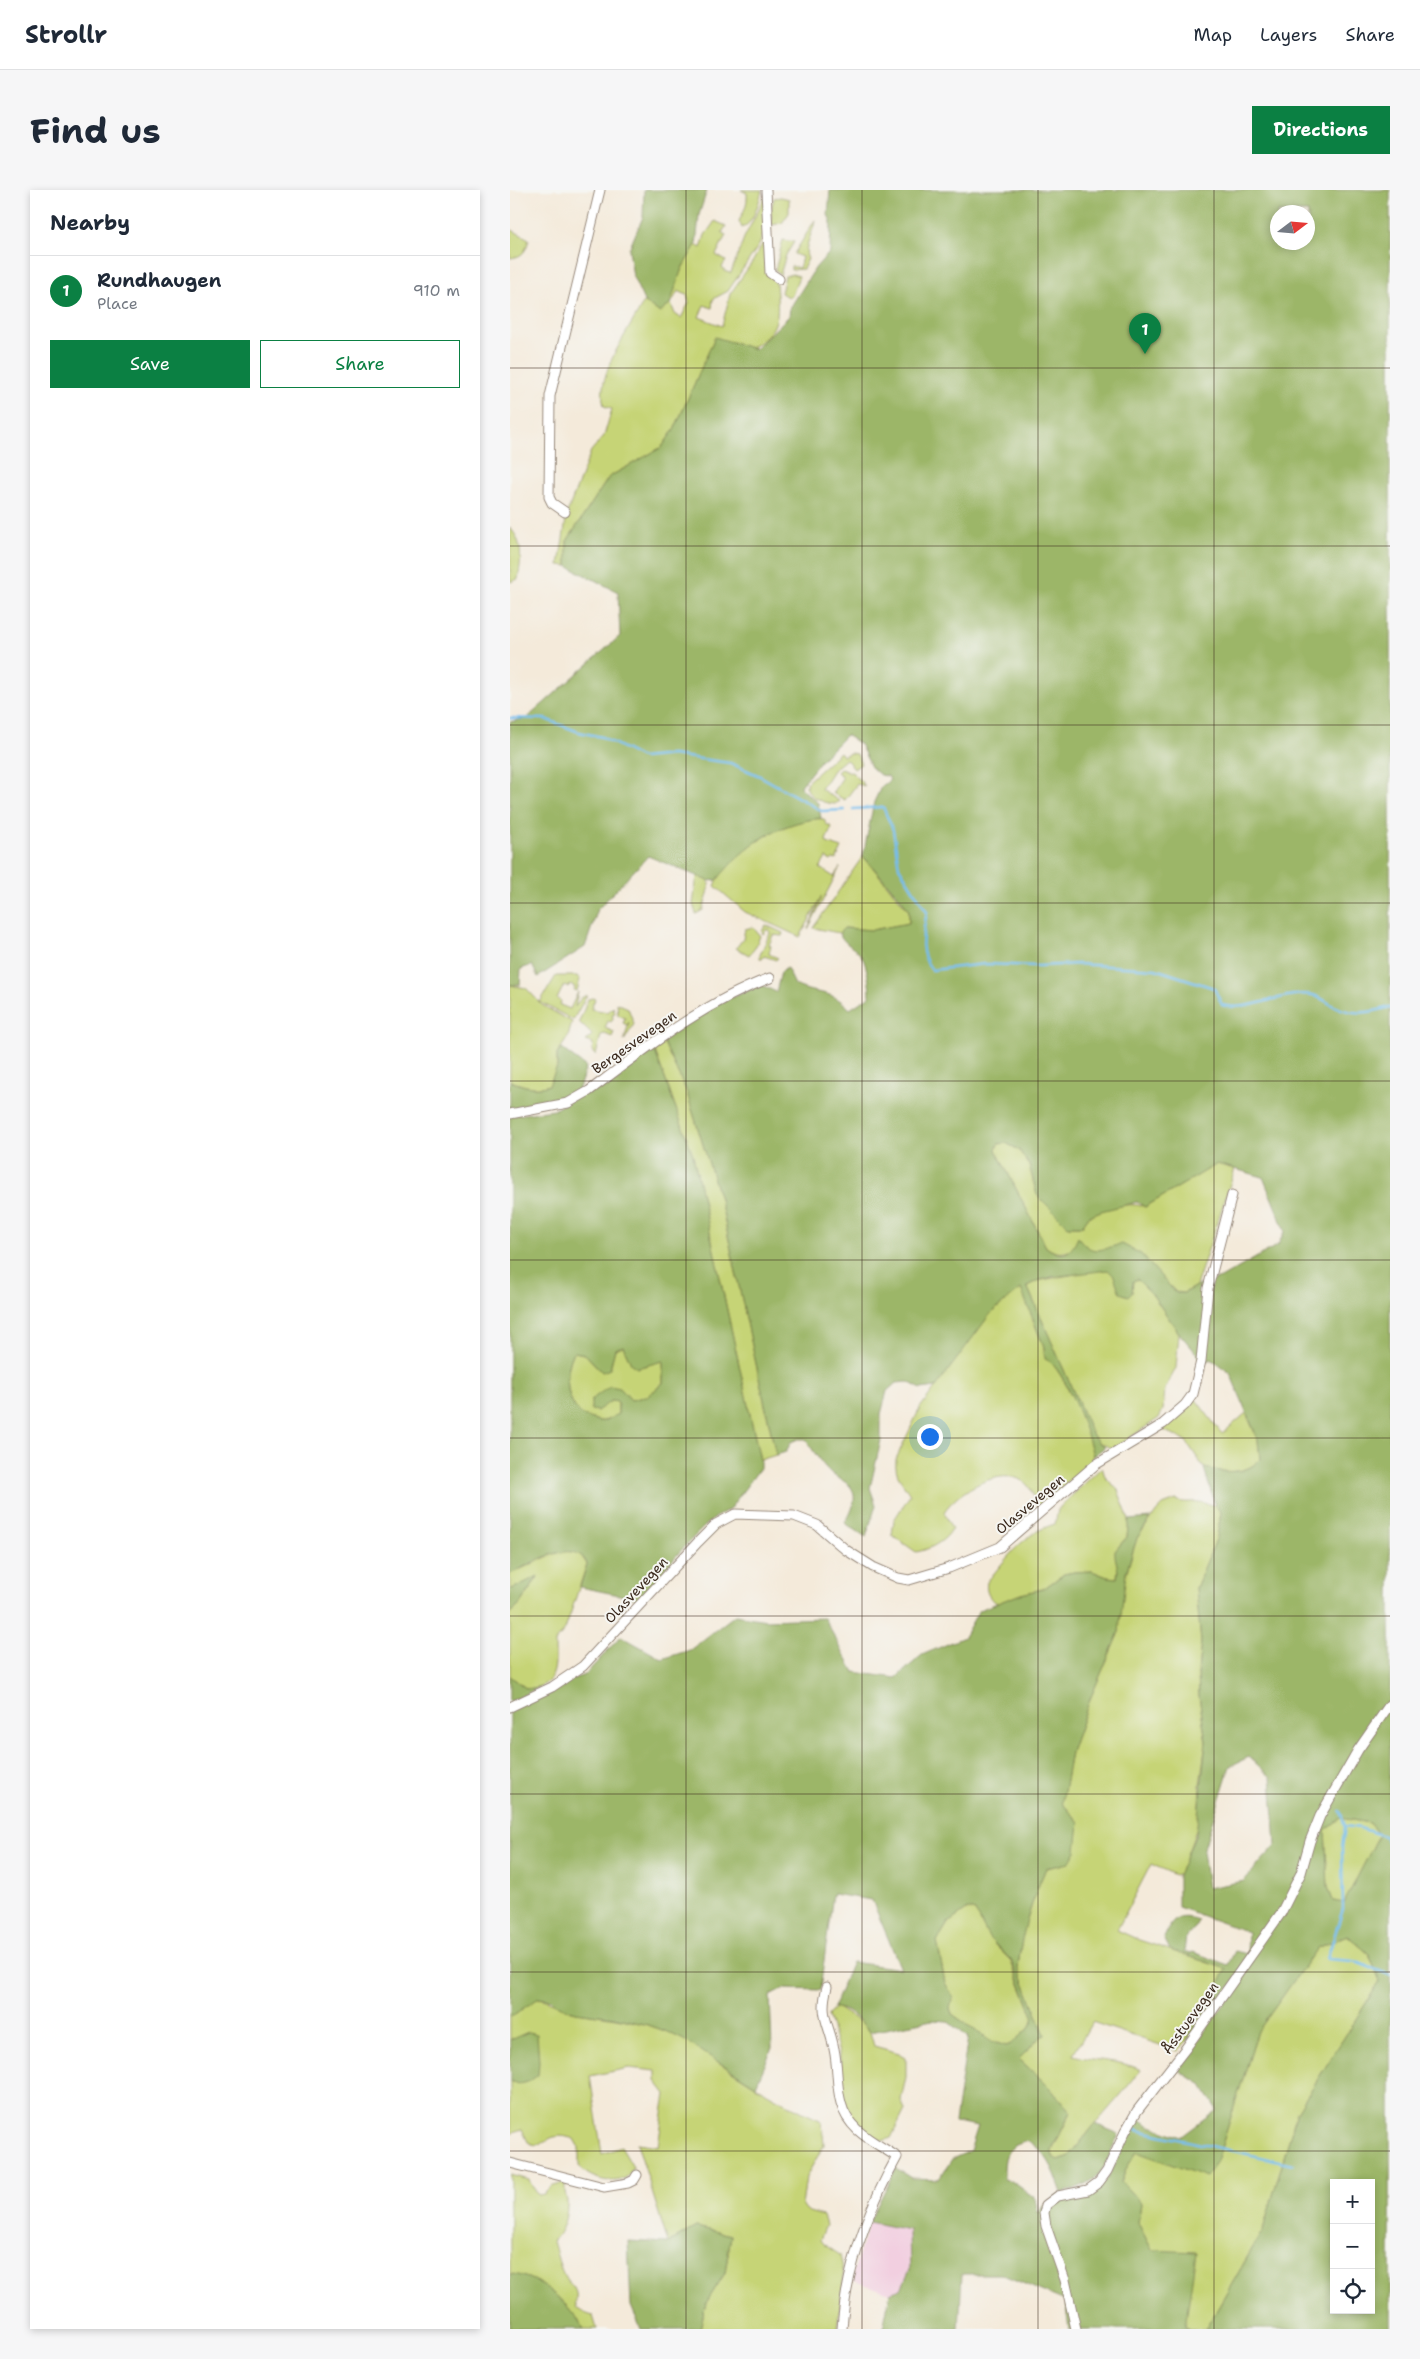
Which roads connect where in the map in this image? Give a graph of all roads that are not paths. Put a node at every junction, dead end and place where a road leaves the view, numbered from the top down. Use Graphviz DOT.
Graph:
graph roads {
  1 [pos="600,190"];
  2 [pos="766,190"];
  3 [pos="779,279"];
  4 [pos="565,512"];
  5 [pos="770,978"];
  6 [pos="510,1114"];
  7 [pos="1232,1195"];
  8 [pos="1390,1704"];
  9 [pos="510,1707"];
  10 [pos="827,1986"];
  11 [pos="510,2163"];
  12 [pos="637,2175"];
  13 [pos="842,2329"];
  14 [pos="1076,2329"];
  1 -- 4 [label="street"];
  2 -- 3 [label="street"];
  5 -- 6 [label="street, Bergesvevegen"];
  7 -- 9 [label="street, Olasvevegen"];
  8 -- 14 [label="street, Åsstuevegen"];
  10 -- 13 [label="street"];
  11 -- 12 [label="street"];
}
